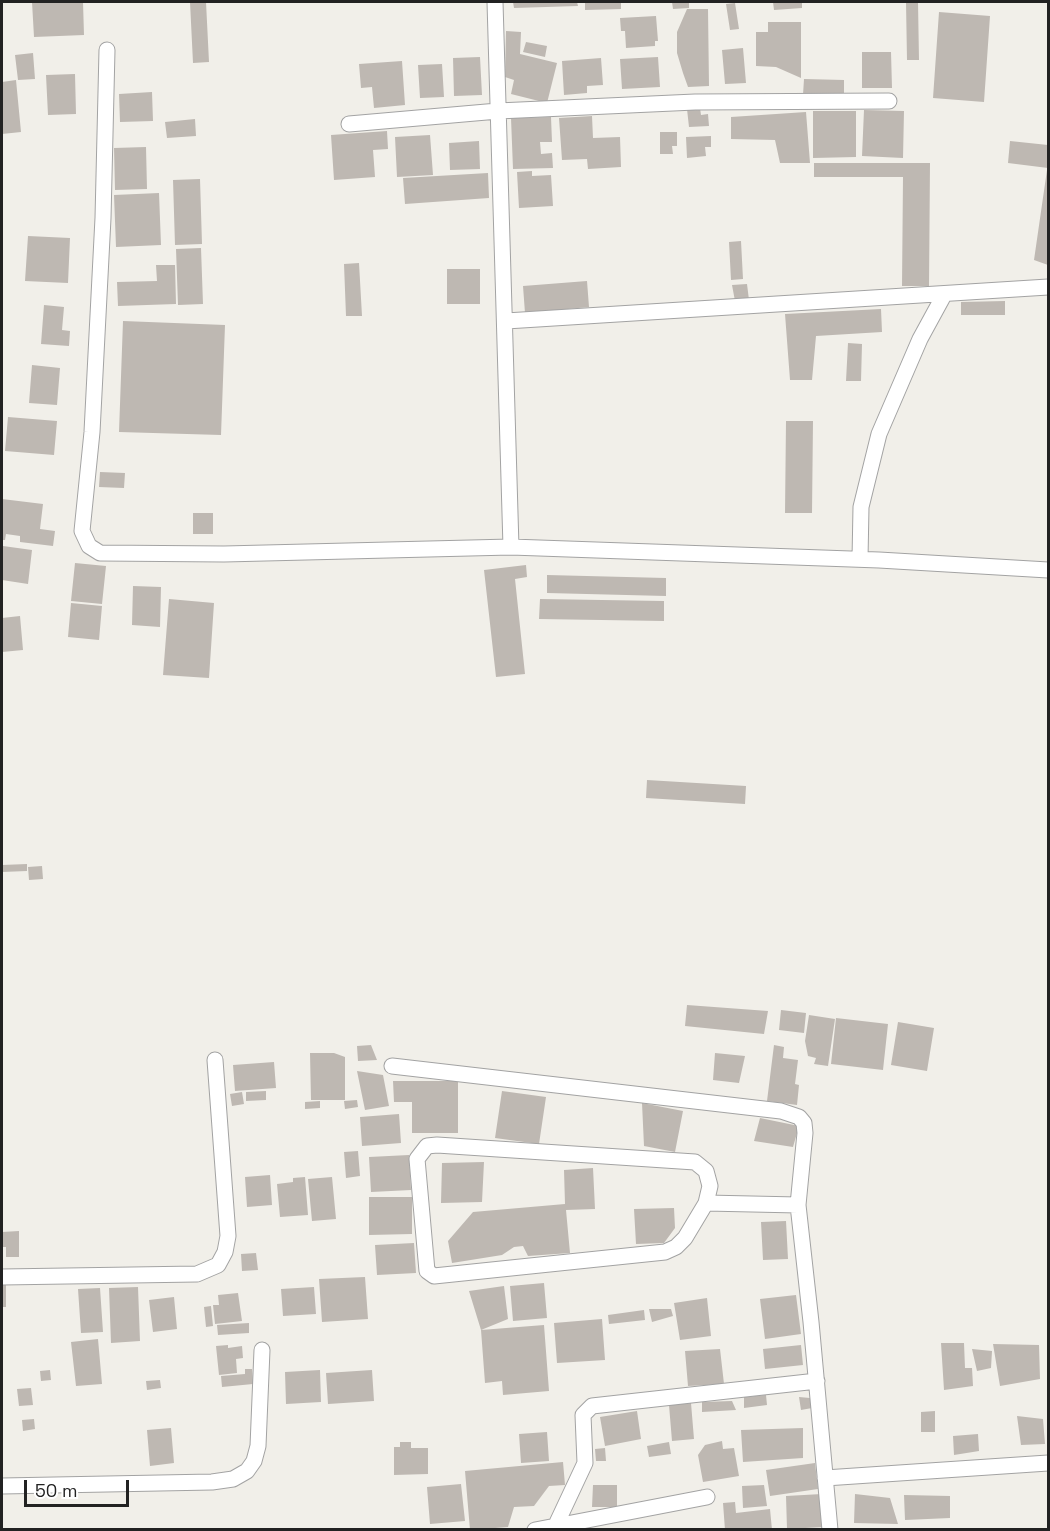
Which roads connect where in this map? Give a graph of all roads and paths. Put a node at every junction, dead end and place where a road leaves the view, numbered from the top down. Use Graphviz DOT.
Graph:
graph roads {
  1 [pos="495,2"];
  2 [pos="107,50"];
  3 [pos="889,101"];
  4 [pos="498,111"];
  5 [pos="349,124"];
  6 [pos="1048,287"];
  7 [pos="944,295"];
  8 [pos="506,321"];
  9 [pos="511,547"];
  10 [pos="860,559"];
  11 [pos="1048,570"];
  12 [pos="215,1060"];
  13 [pos="392,1066"];
  14 [pos="706,1203"];
  15 [pos="798,1205"];
  16 [pos="2,1277"];
  17 [pos="262,1350"];
  18 [pos="817,1382"];
  19 [pos="1048,1463"];
  20 [pos="825,1478"];
  21 [pos="2,1486"];
  22 [pos="707,1497"];
  23 [pos="555,1527"];
  24 [pos="535,1530"];
  25 [pos="830,1530"];
  1 -- 4 [label="street"];
  2 -- 9 [label="street"];
  3 -- 4 [label="street"];
  4 -- 5 [label="street"];
  4 -- 8 [label="street"];
  6 -- 7 [label="street"];
  7 -- 8 [label="street"];
  7 -- 10 [label="street"];
  8 -- 9 [label="street"];
  9 -- 10 [label="street"];
  10 -- 11 [label="street"];
  12 -- 16 [label="street"];
  13 -- 15 [label="street"];
  14 -- 14 [label="street"];
  14 -- 15 [label="street"];
  15 -- 18 [label="street"];
  17 -- 21 [label="street"];
  18 -- 20 [label="street"];
  18 -- 23 [label="street"];
  19 -- 20 [label="street"];
  20 -- 25 [label="street"];
  22 -- 23 [label="street"];
  23 -- 24 [label="street"];
}
